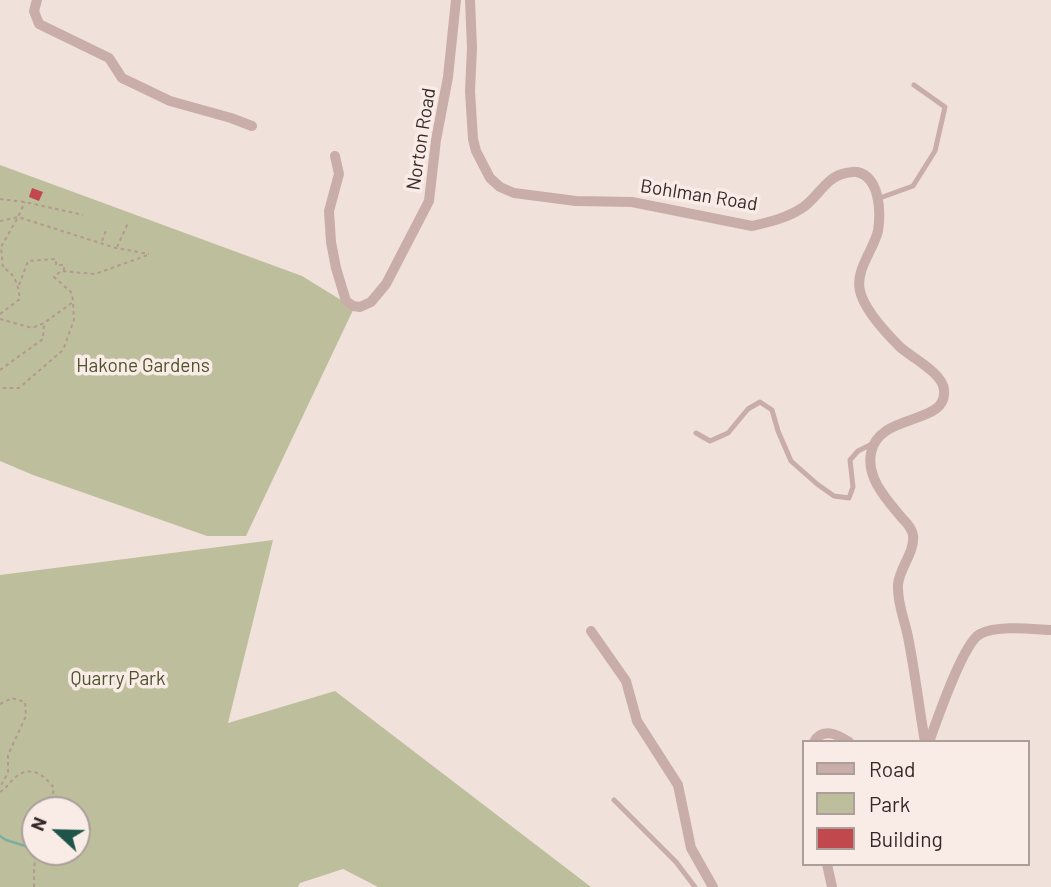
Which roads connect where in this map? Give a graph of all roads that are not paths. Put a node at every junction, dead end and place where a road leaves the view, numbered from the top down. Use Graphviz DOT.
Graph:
graph roads {
  1 [pos="37,0"];
  2 [pos="456,0"];
  3 [pos="470,0"];
  4 [pos="914,85"];
  5 [pos="252,126"];
  6 [pos="335,156"];
  7 [pos="877,199"];
  8 [pos="696,433"];
  9 [pos="874,443"];
  10 [pos="1051,630"];
  11 [pos="591,631"];
  12 [pos="816,740"];
  13 [pos="846,740"];
  14 [pos="927,740"];
  15 [pos="928,740"];
  16 [pos="614,800"];
  17 [pos="827,866"];
  18 [pos="695,887"];
  19 [pos="713,887"];
  20 [pos="832,887"];
  1 -- 5 [label="street"];
  2 -- 6 [label="street, Norton Road"];
  3 -- 7 [label="street, Bohlman Road"];
  4 -- 7 [label="lane"];
  7 -- 9 [label="street"];
  8 -- 9 [label="lane"];
  9 -- 14 [label="street"];
  10 -- 15 [label="street"];
  11 -- 19 [label="street"];
  12 -- 13 [label="street"];
  16 -- 18 [label="lane"];
  17 -- 20 [label="street"];
}
